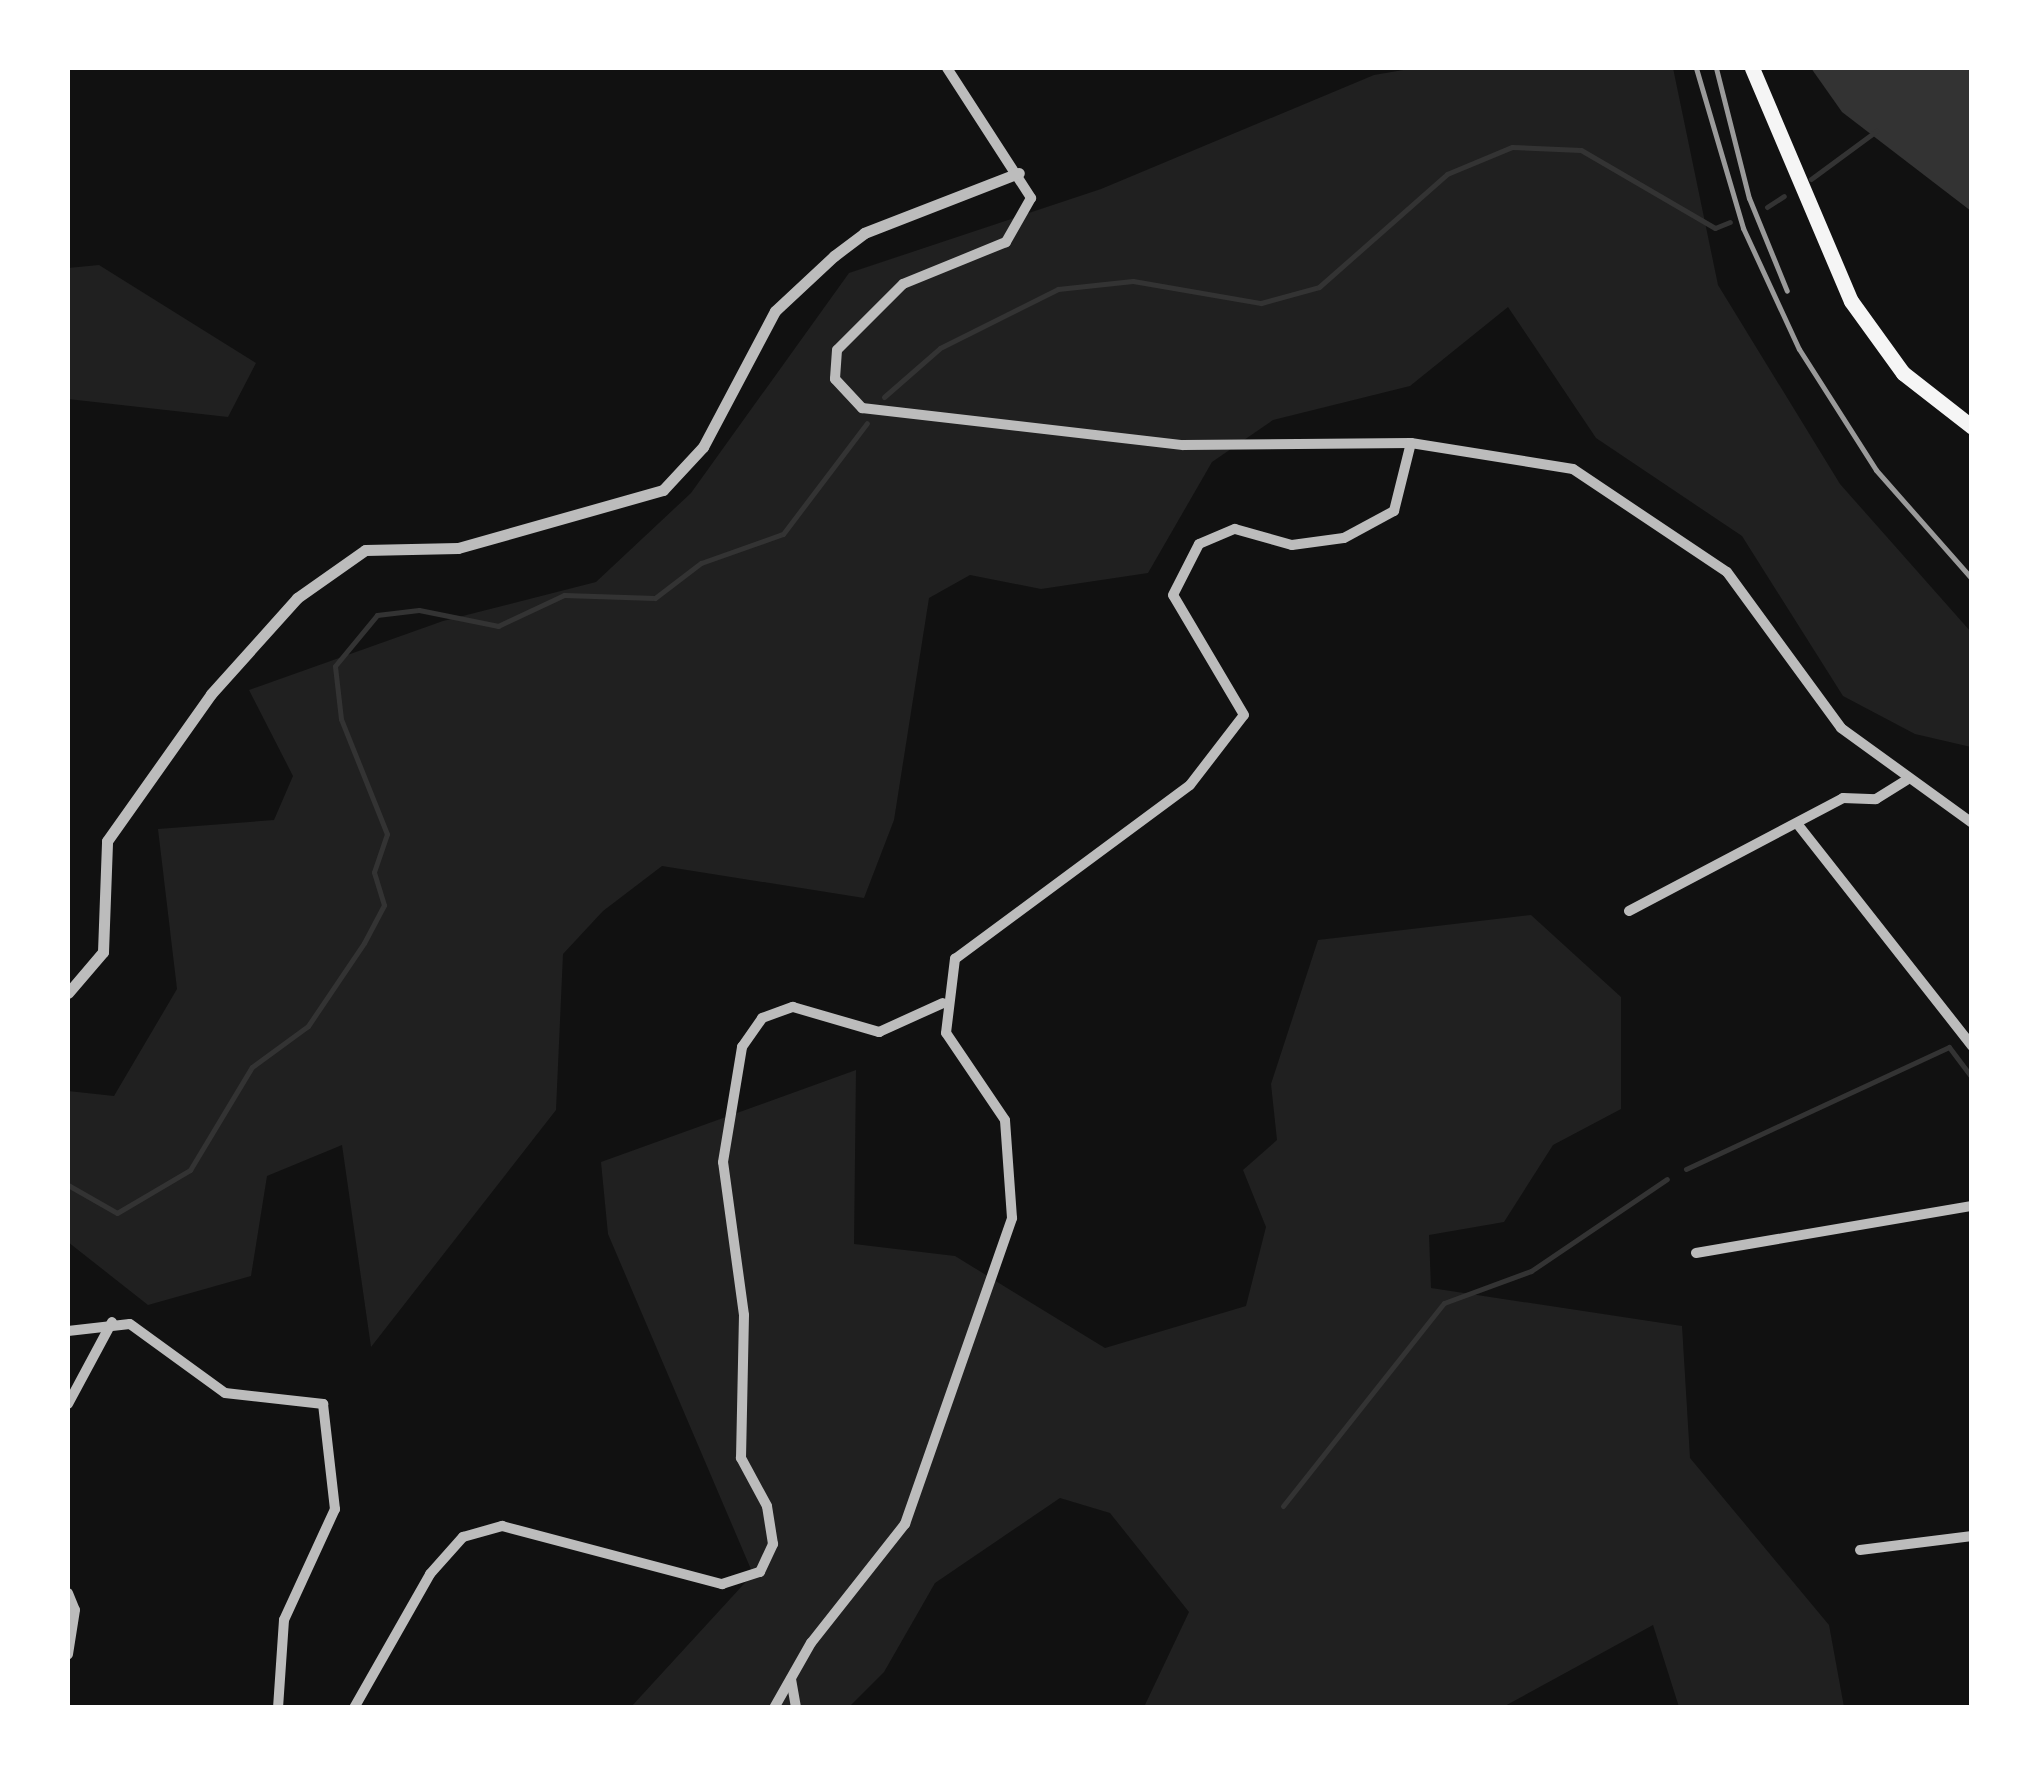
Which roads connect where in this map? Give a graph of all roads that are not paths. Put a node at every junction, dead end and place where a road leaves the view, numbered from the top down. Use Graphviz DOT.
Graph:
graph roads {
  1 [pos="947,68"];
  2 [pos="1752,68"];
  3 [pos="1019,173"];
  4 [pos="1972,427"];
  5 [pos="1411,443"];
  6 [pos="1906,780"];
  7 [pos="1972,823"];
  8 [pos="1798,826"];
  9 [pos="1629,912"];
  10 [pos="68,992"];
  11 [pos="943,1003"];
  12 [pos="1972,1046"];
  13 [pos="1972,1206"];
  14 [pos="1696,1253"];
  15 [pos="112,1322"];
  16 [pos="68,1332"];
  17 [pos="68,1404"];
  18 [pos="1972,1536"];
  19 [pos="1860,1550"];
  20 [pos="68,1593"];
  21 [pos="68,1654"];
  22 [pos="791,1679"];
  23 [pos="278,1708"];
  24 [pos="354,1708"];
  25 [pos="774,1708"];
  26 [pos="796,1708"];
  1 -- 3 [label="street"];
  2 -- 4 [label="highway"];
  3 -- 5 [label="street"];
  3 -- 10 [label="street"];
  5 -- 6 [label="street"];
  5 -- 11 [label="street"];
  6 -- 7 [label="street"];
  6 -- 8 [label="street"];
  8 -- 9 [label="street"];
  8 -- 12 [label="street"];
  11 -- 22 [label="street"];
  11 -- 24 [label="street"];
  13 -- 14 [label="street"];
  15 -- 16 [label="street"];
  15 -- 17 [label="street"];
  15 -- 23 [label="street"];
  18 -- 19 [label="street"];
  20 -- 21 [label="street"];
  22 -- 25 [label="street"];
  22 -- 26 [label="street"];
}
